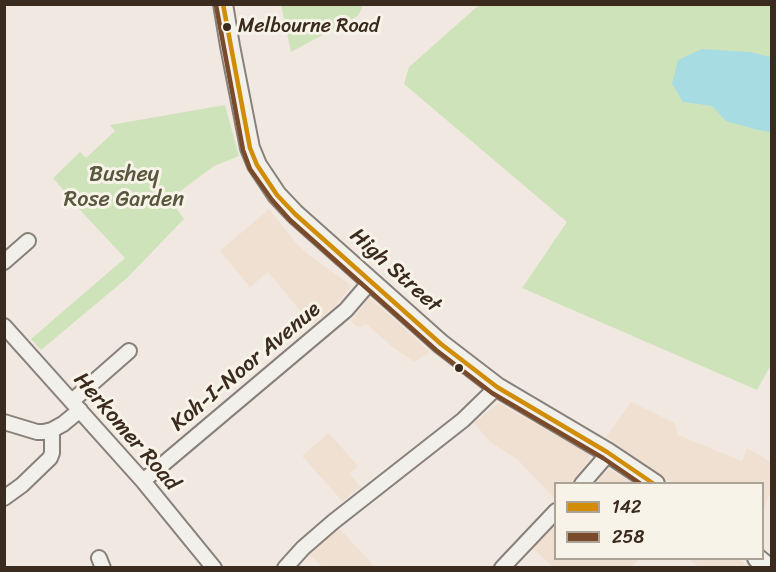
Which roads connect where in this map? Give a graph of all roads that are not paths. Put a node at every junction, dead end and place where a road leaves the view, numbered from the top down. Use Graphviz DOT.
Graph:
graph roads {
  1 [pos="223,4"];
  2 [pos="28,241"];
  3 [pos="4,262"];
  4 [pos="371,281"];
  5 [pos="4,326"];
  6 [pos="129,351"];
  7 [pos="497,387"];
  8 [pos="76,406"];
  9 [pos="4,422"];
  10 [pos="52,430"];
  11 [pos="607,452"];
  12 [pos="143,481"];
  13 [pos="583,482"];
  14 [pos="653,482"];
  15 [pos="4,498"];
  16 [pos="554,512"];
  17 [pos="214,567"];
  18 [pos="285,567"];
  19 [pos="502,567"];
  1 -- 4 [label="main road, High Street"];
  2 -- 3 [label="street"];
  4 -- 7 [label="main road, High Street"];
  4 -- 12 [label="street, Koh-I-Noor Avenue"];
  5 -- 8 [label="street, Herkomer Road"];
  6 -- 8 [label="street"];
  7 -- 11 [label="main road, High Street"];
  7 -- 18 [label="street"];
  8 -- 10 [label="street"];
  8 -- 12 [label="street, Herkomer Road"];
  9 -- 10 [label="street"];
  10 -- 15 [label="street"];
  11 -- 13 [label="street"];
  11 -- 14 [label="main road, High Street"];
  12 -- 17 [label="street, Herkomer Road"];
  16 -- 19 [label="street"];
}
